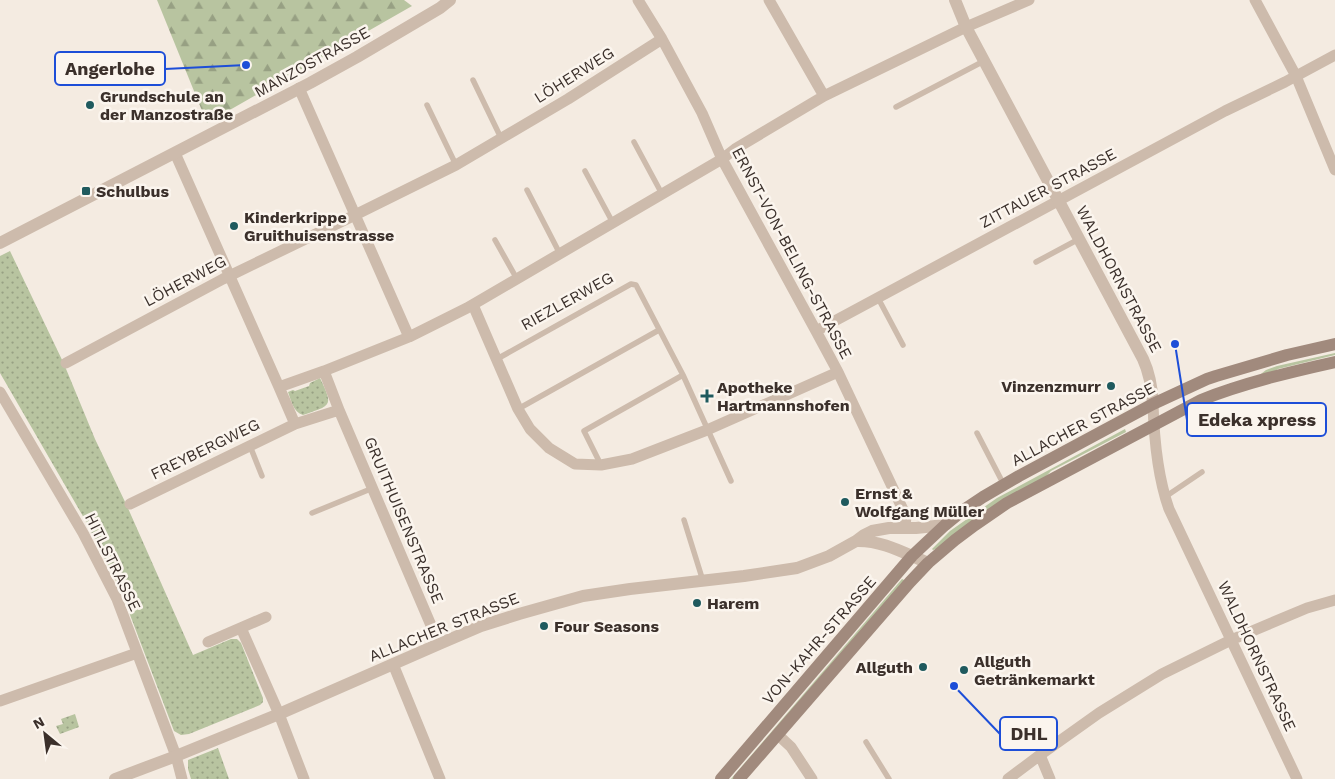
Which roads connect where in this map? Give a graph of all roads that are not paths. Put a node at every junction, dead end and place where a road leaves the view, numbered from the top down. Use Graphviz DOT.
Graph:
graph roads {
  1 [pos="450,0"];
  2 [pos="638,0"];
  3 [pos="769,0"];
  4 [pos="954,0"];
  5 [pos="1255,0"];
  6 [pos="1024,1"];
  7 [pos="966,27"];
  8 [pos="662,39"];
  9 [pos="1335,55"];
  10 [pos="984,61"];
  11 [pos="1296,76"];
  12 [pos="473,80"];
  13 [pos="299,88"];
  14 [pos="824,96"];
  15 [pos="427,105"];
  16 [pos="896,107"];
  17 [pos="501,138"];
  18 [pos="634,142"];
  19 [pos="175,153"];
  20 [pos="722,159"];
  21 [pos="456,165"];
  22 [pos="1335,170"];
  23 [pos="585,171"];
  24 [pos="527,190"];
  25 [pos="662,194"];
  26 [pos="1059,201"];
  27 [pos="355,215"];
  28 [pos="613,223"];
  29 [pos="1079,238"];
  30 [pos="495,240"];
  31 [pos="0,243"];
  32 [pos="560,254"];
  33 [pos="1036,262"];
  34 [pos="229,276"];
  35 [pos="517,280"];
  36 [pos="878,298"];
  37 [pos="473,305"];
  38 [pos="659,330"];
  39 [pos="816,331"];
  40 [pos="409,337"];
  41 [pos="1335,344"];
  42 [pos="903,345"];
  43 [pos="497,358"];
  44 [pos="1335,362"];
  45 [pos="66,363"];
  46 [pos="324,370"];
  47 [pos="838,372"];
  48 [pos="683,375"];
  49 [pos="280,387"];
  50 [pos="1,396"];
  51 [pos="1153,404"];
  52 [pos="518,409"];
  53 [pos="339,410"];
  54 [pos="295,424"];
  55 [pos="1154,426"];
  56 [pos="707,430"];
  57 [pos="977,433"];
  58 [pos="250,446"];
  59 [pos="601,465"];
  60 [pos="1202,472"];
  61 [pos="262,476"];
  62 [pos="731,482"];
  63 [pos="1004,485"];
  64 [pos="372,488"];
  65 [pos="1165,497"];
  66 [pos="130,504"];
  67 [pos="312,512"];
  68 [pos="684,520"];
  69 [pos="945,525"];
  70 [pos="905,527"];
  71 [pos="955,540"];
  72 [pos="856,541"];
  73 [pos="912,556"];
  74 [pos="928,563"];
  75 [pos="703,581"];
  76 [pos="1335,600"];
  77 [pos="266,617"];
  78 [pos="241,628"];
  79 [pos="1231,640"];
  80 [pos="208,642"];
  81 [pos="439,644"];
  82 [pos="137,653"];
  83 [pos="392,664"];
  84 [pos="0,701"];
  85 [pos="279,714"];
  86 [pos="777,734"];
  87 [pos="866,742"];
  88 [pos="1040,755"];
  89 [pos="176,756"];
  90 [pos="114,779"];
  91 [pos="182,779"];
  92 [pos="304,779"];
  93 [pos="440,779"];
  94 [pos="721,779"];
  95 [pos="739,779"];
  96 [pos="812,779"];
  97 [pos="889,779"];
  98 [pos="1008,779"];
  99 [pos="1050,779"];
  100 [pos="1297,779"];
  1 -- 13 [label="street, MANZOSTRASSE"];
  2 -- 8 [label="street, ERNST-VON-BELING-STRASSE"];
  3 -- 14 [label="street"];
  4 -- 7 [label="street, WALDHORNSTRASSE"];
  5 -- 11 [label="street"];
  6 -- 7 [label="street"];
  7 -- 10 [label="street, WALDHORNSTRASSE"];
  7 -- 14 [label="street"];
  8 -- 17 [label="street, LÖHERWEG"];
  8 -- 20 [label="street, ERNST-VON-BELING-STRASSE"];
  9 -- 11 [label="street, ZITTAUER STRASSE"];
  10 -- 16 [label="lane"];
  10 -- 26 [label="street, WALDHORNSTRASSE"];
  11 -- 22 [label="street"];
  11 -- 26 [label="street, ZITTAUER STRASSE"];
  12 -- 17 [label="lane"];
  13 -- 19 [label="street, MANZOSTRASSE"];
  13 -- 27 [label="street"];
  14 -- 20 [label="street"];
  15 -- 21 [label="lane"];
  17 -- 21 [label="street, LÖHERWEG"];
  18 -- 25 [label="lane"];
  19 -- 31 [label="street, MANZOSTRASSE"];
  19 -- 34 [label="street"];
  20 -- 25 [label="street"];
  20 -- 39 [label="street, ERNST-VON-BELING-STRASSE"];
  21 -- 27 [label="street, LÖHERWEG"];
  23 -- 28 [label="lane"];
  24 -- 32 [label="lane"];
  25 -- 28 [label="street"];
  26 -- 29 [label="street, WALDHORNSTRASSE"];
  26 -- 36 [label="street, ZITTAUER STRASSE"];
  27 -- 34 [label="street, LÖHERWEG"];
  27 -- 40 [label="street"];
  28 -- 32 [label="street"];
  29 -- 33 [label="lane"];
  29 -- 51 [label="street, WALDHORNSTRASSE"];
  30 -- 35 [label="lane"];
  32 -- 35 [label="street"];
  34 -- 45 [label="street, LÖHERWEG"];
  34 -- 49 [label="street"];
  35 -- 37 [label="street"];
  36 -- 39 [label="street, ZITTAUER STRASSE"];
  36 -- 42 [label="lane"];
  37 -- 40 [label="street"];
  37 -- 43 [label="street"];
  38 -- 43 [label="lane, RIEZLERWEG"];
  38 -- 48 [label="lane, RIEZLERWEG"];
  38 -- 52 [label="lane"];
  39 -- 47 [label="street, ERNST-VON-BELING-STRASSE"];
  40 -- 46 [label="street"];
  41 -- 51 [label="main road, ALLACHER STRASSE"];
  43 -- 52 [label="street"];
  44 -- 55 [label="main road, ALLACHER STRASSE"];
  46 -- 49 [label="street"];
  46 -- 53 [label="street, GRUITHUISENSTRASSE"];
  47 -- 56 [label="street"];
  47 -- 70 [label="street, ERNST-VON-BELING-STRASSE"];
  48 -- 56 [label="lane, RIEZLERWEG"];
  48 -- 59 [label="lane"];
  49 -- 54 [label="street"];
  50 -- 82 [label="street, HITLSTRASSE"];
  51 -- 55 [label="street, WALDHORNSTRASSE"];
  51 -- 63 [label="main road, ALLACHER STRASSE"];
  52 -- 59 [label="street"];
  53 -- 54 [label="street, FREYBERGWEG"];
  53 -- 64 [label="street, GRUITHUISENSTRASSE"];
  54 -- 58 [label="street, FREYBERGWEG"];
  55 -- 65 [label="street, WALDHORNSTRASSE"];
  55 -- 71 [label="main road, ALLACHER STRASSE"];
  56 -- 59 [label="street"];
  56 -- 62 [label="lane, RIEZLERWEG"];
  57 -- 63 [label="lane"];
  58 -- 61 [label="lane"];
  58 -- 66 [label="street, FREYBERGWEG"];
  60 -- 65 [label="lane"];
  63 -- 69 [label="main road, ALLACHER STRASSE"];
  64 -- 67 [label="lane"];
  64 -- 81 [label="street, GRUITHUISENSTRASSE"];
  65 -- 79 [label="street, WALDHORNSTRASSE"];
  68 -- 75 [label="lane"];
  69 -- 70 [label="street, ALLACHER STRASSE"];
  69 -- 73 [label="main road, VON-KAHR-STRASSE"];
  70 -- 72 [label="street, ALLACHER STRASSE"];
  71 -- 74 [label="main road, VON-KAHR-STRASSE"];
  72 -- 73 [label="street"];
  72 -- 75 [label="street, ALLACHER STRASSE"];
  73 -- 74 [label="street"];
  73 -- 94 [label="main road, VON-KAHR-STRASSE"];
  74 -- 86 [label="main road, VON-KAHR-STRASSE"];
  75 -- 81 [label="street, ALLACHER STRASSE"];
  76 -- 79 [label="street"];
  77 -- 78 [label="street"];
  78 -- 80 [label="street"];
  78 -- 85 [label="street"];
  79 -- 88 [label="street"];
  79 -- 100 [label="street, WALDHORNSTRASSE"];
  81 -- 83 [label="street, ALLACHER STRASSE"];
  82 -- 84 [label="street"];
  82 -- 89 [label="street, HITLSTRASSE"];
  83 -- 85 [label="street, ALLACHER STRASSE"];
  83 -- 93 [label="street"];
  85 -- 89 [label="street, ALLACHER STRASSE"];
  85 -- 92 [label="street"];
  86 -- 95 [label="main road, VON-KAHR-STRASSE"];
  86 -- 96 [label="street"];
  87 -- 97 [label="lane"];
  88 -- 98 [label="street"];
  88 -- 99 [label="street"];
  89 -- 90 [label="street, ALLACHER STRASSE"];
  89 -- 91 [label="street, HITLSTRASSE"];
}
